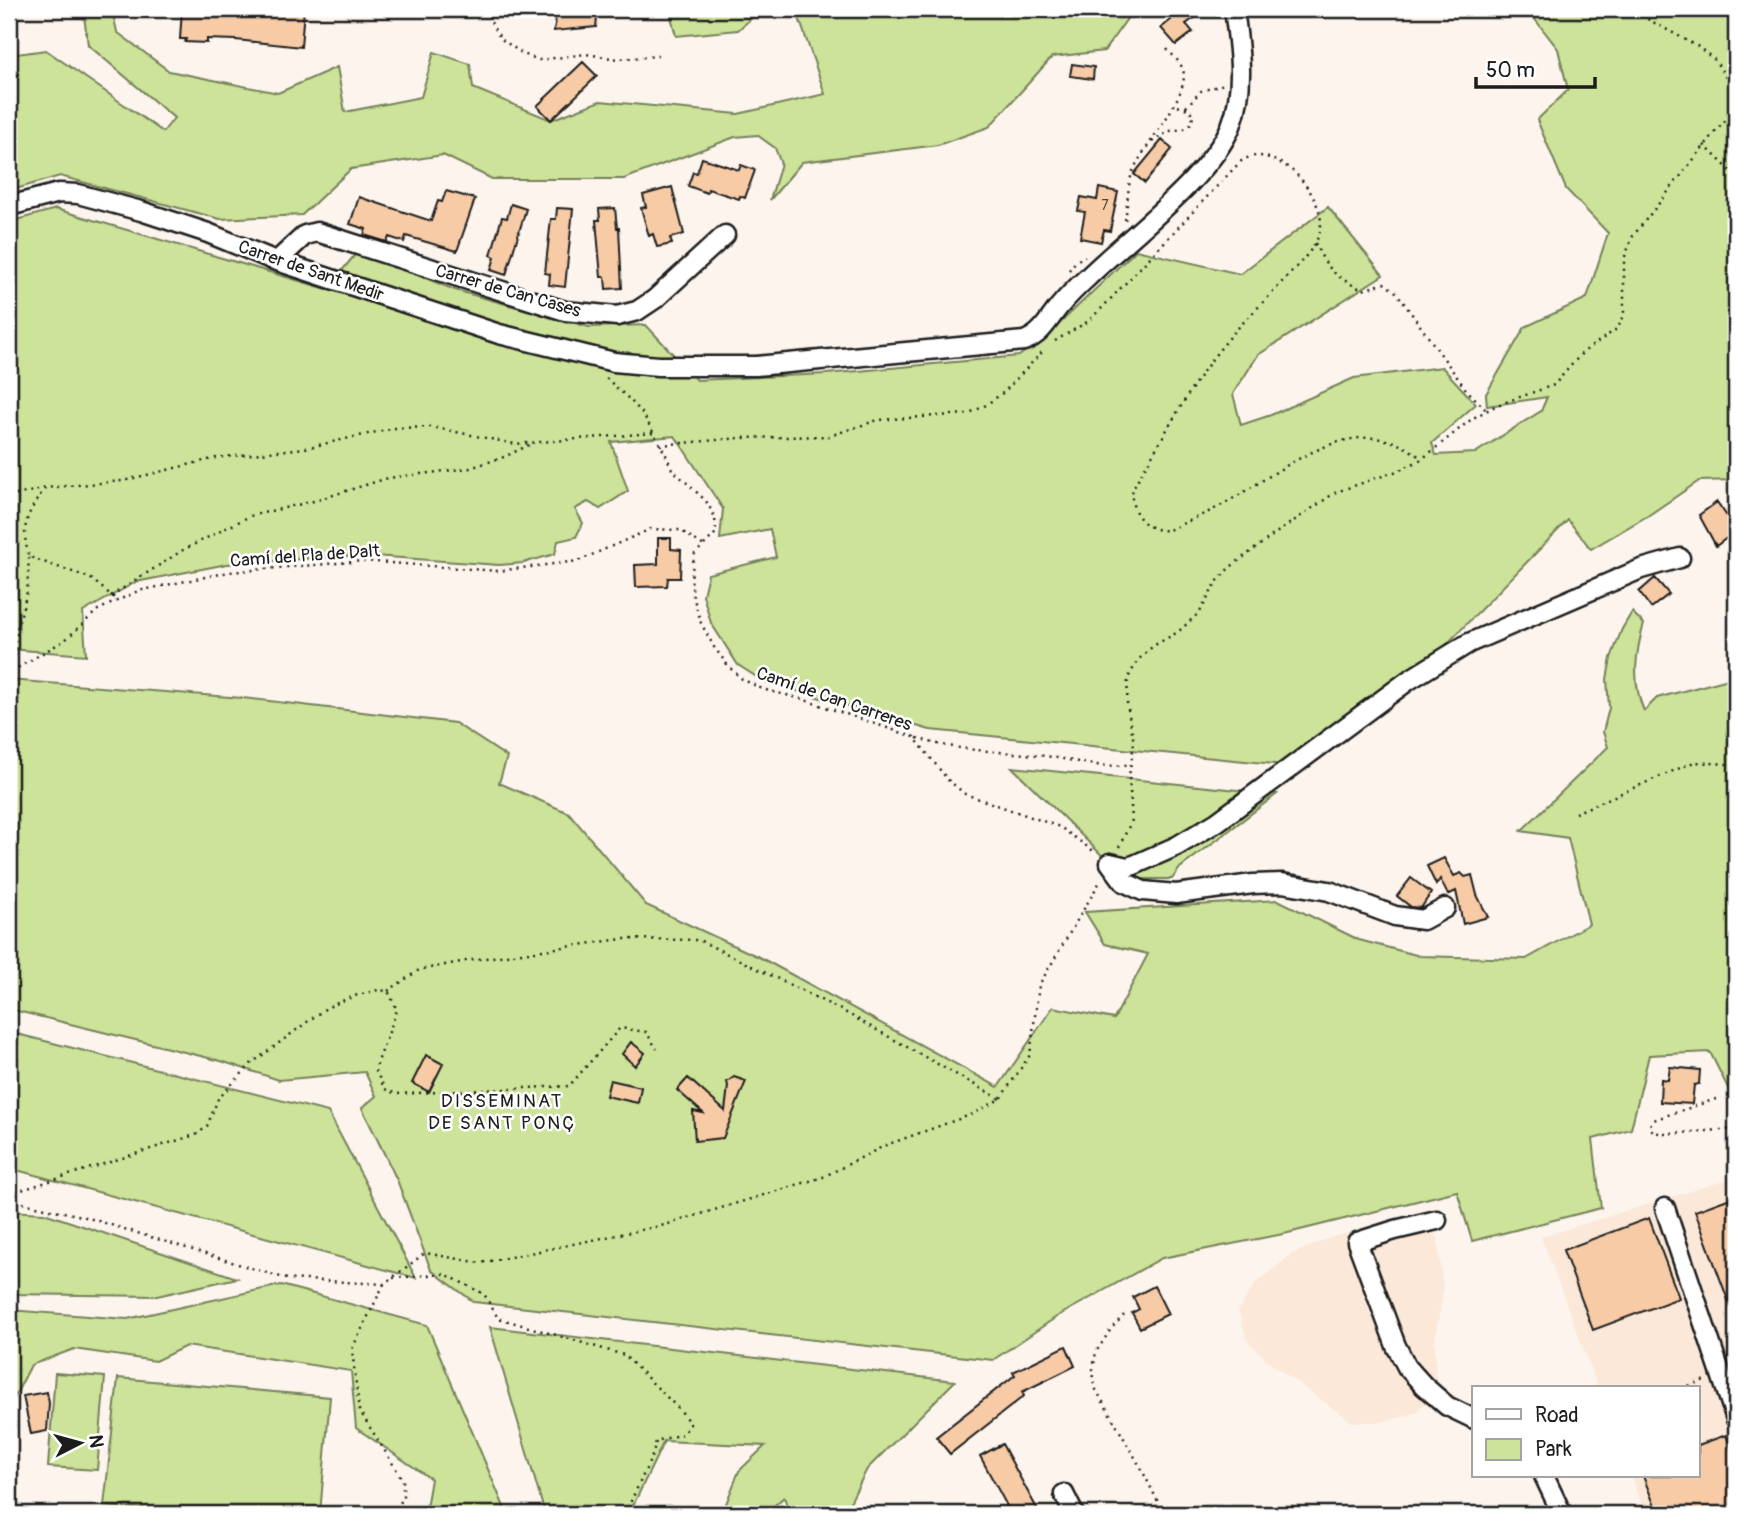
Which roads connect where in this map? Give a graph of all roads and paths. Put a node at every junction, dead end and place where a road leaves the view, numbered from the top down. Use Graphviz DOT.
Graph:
graph roads {
  1 [pos="486,9"];
  2 [pos="1234,9"];
  3 [pos="1629,9"];
  4 [pos="1166,48"];
  5 [pos="658,56"];
  6 [pos="1240,81"];
  7 [pos="1736,94"];
  8 [pos="1173,105"];
  9 [pos="1186,107"];
  10 [pos="1736,109"];
  11 [pos="1151,142"];
  12 [pos="1704,145"];
  13 [pos="1736,176"];
  14 [pos="9,206"];
  15 [pos="1123,224"];
  16 [pos="725,234"];
  17 [pos="1315,243"];
  18 [pos="1089,255"];
  19 [pos="278,261"];
  20 [pos="1064,276"];
  21 [pos="609,369"];
  22 [pos="1487,411"];
  23 [pos="653,433"];
  24 [pos="533,443"];
  25 [pos="660,444"];
  26 [pos="1422,459"];
  27 [pos="45,488"];
  28 [pos="9,497"];
  29 [pos="704,546"];
  30 [pos="29,557"];
  31 [pos="1680,558"];
  32 [pos="111,596"];
  33 [pos="117,601"];
  34 [pos="14,670"];
  35 [pos="9,678"];
  36 [pos="914,737"];
  37 [pos="1736,762"];
  38 [pos="1131,764"];
  39 [pos="1575,813"];
  40 [pos="1111,863"];
  41 [pos="1445,908"];
  42 [pos="388,991"];
  43 [pos="657,1049"];
  44 [pos="1000,1098"];
  45 [pos="1716,1099"];
  46 [pos="1736,1129"];
  47 [pos="9,1194"];
  48 [pos="9,1200"];
  49 [pos="1665,1208"];
  50 [pos="1437,1220"];
  51 [pos="393,1278"];
  52 [pos="384,1284"];
  53 [pos="1124,1315"];
  54 [pos="1721,1375"];
  55 [pos="1688,1386"];
  56 [pos="1472,1418"];
  57 [pos="1736,1419"];
  58 [pos="1545,1478"];
  59 [pos="1064,1494"];
  60 [pos="395,1514"];
  61 [pos="625,1514"];
  62 [pos="1074,1514"];
  63 [pos="1164,1514"];
  64 [pos="1562,1514"];
  1 -- 5 [label="path"];
  2 -- 6 [label="street, Carrer de Sant Medir"];
  3 -- 7 [label="path"];
  4 -- 8 [label="path"];
  6 -- 9 [label="path"];
  6 -- 21 [label="street, Carrer de Sant Medir"];
  8 -- 9 [label="path"];
  8 -- 11 [label="path"];
  9 -- 11 [label="path"];
  10 -- 12 [label="path"];
  11 -- 15 [label="path"];
  12 -- 13 [label="path"];
  12 -- 22 [label="path"];
  14 -- 19 [label="street, Carrer de Sant Medir"];
  16 -- 19 [label="street, Carrer de Can Cases"];
  17 -- 22 [label="path"];
  17 -- 25 [label="path"];
  17 -- 26 [label="path"];
  18 -- 20 [label="path"];
  19 -- 21 [label="street, Carrer de Sant Medir"];
  21 -- 23 [label="path, Camí de Can Carreres"];
  22 -- 26 [label="path"];
  23 -- 24 [label="path"];
  23 -- 25 [label="path, Camí de Can Carreres"];
  24 -- 27 [label="path"];
  24 -- 32 [label="path"];
  25 -- 29 [label="path, Camí de Can Carreres"];
  26 -- 38 [label="path"];
  27 -- 28 [label="path"];
  27 -- 30 [label="path"];
  29 -- 33 [label="path, Camí del Pla de Dalt"];
  29 -- 36 [label="path, Camí de Can Carreres"];
  30 -- 32 [label="path"];
  30 -- 34 [label="path"];
  31 -- 40 [label="street"];
  32 -- 33 [label="path"];
  33 -- 34 [label="path, Camí del Pla de Dalt"];
  34 -- 35 [label="path, Camí del Pla de Dalt"];
  36 -- 38 [label="path"];
  36 -- 40 [label="path, Camí de Can Carreres"];
  37 -- 39 [label="path"];
  38 -- 40 [label="path"];
  40 -- 41 [label="street"];
  40 -- 44 [label="path"];
  42 -- 43 [label="path"];
  42 -- 44 [label="path"];
  42 -- 47 [label="path"];
  44 -- 51 [label="path"];
  45 -- 46 [label="path"];
  48 -- 52 [label="path"];
  49 -- 54 [label="street"];
  50 -- 56 [label="street"];
  51 -- 52 [label="path"];
  51 -- 61 [label="path"];
  52 -- 60 [label="path"];
  53 -- 63 [label="path"];
  54 -- 55 [label="path"];
  54 -- 57 [label="street"];
  58 -- 64 [label="street"];
  59 -- 62 [label="street"];
}
